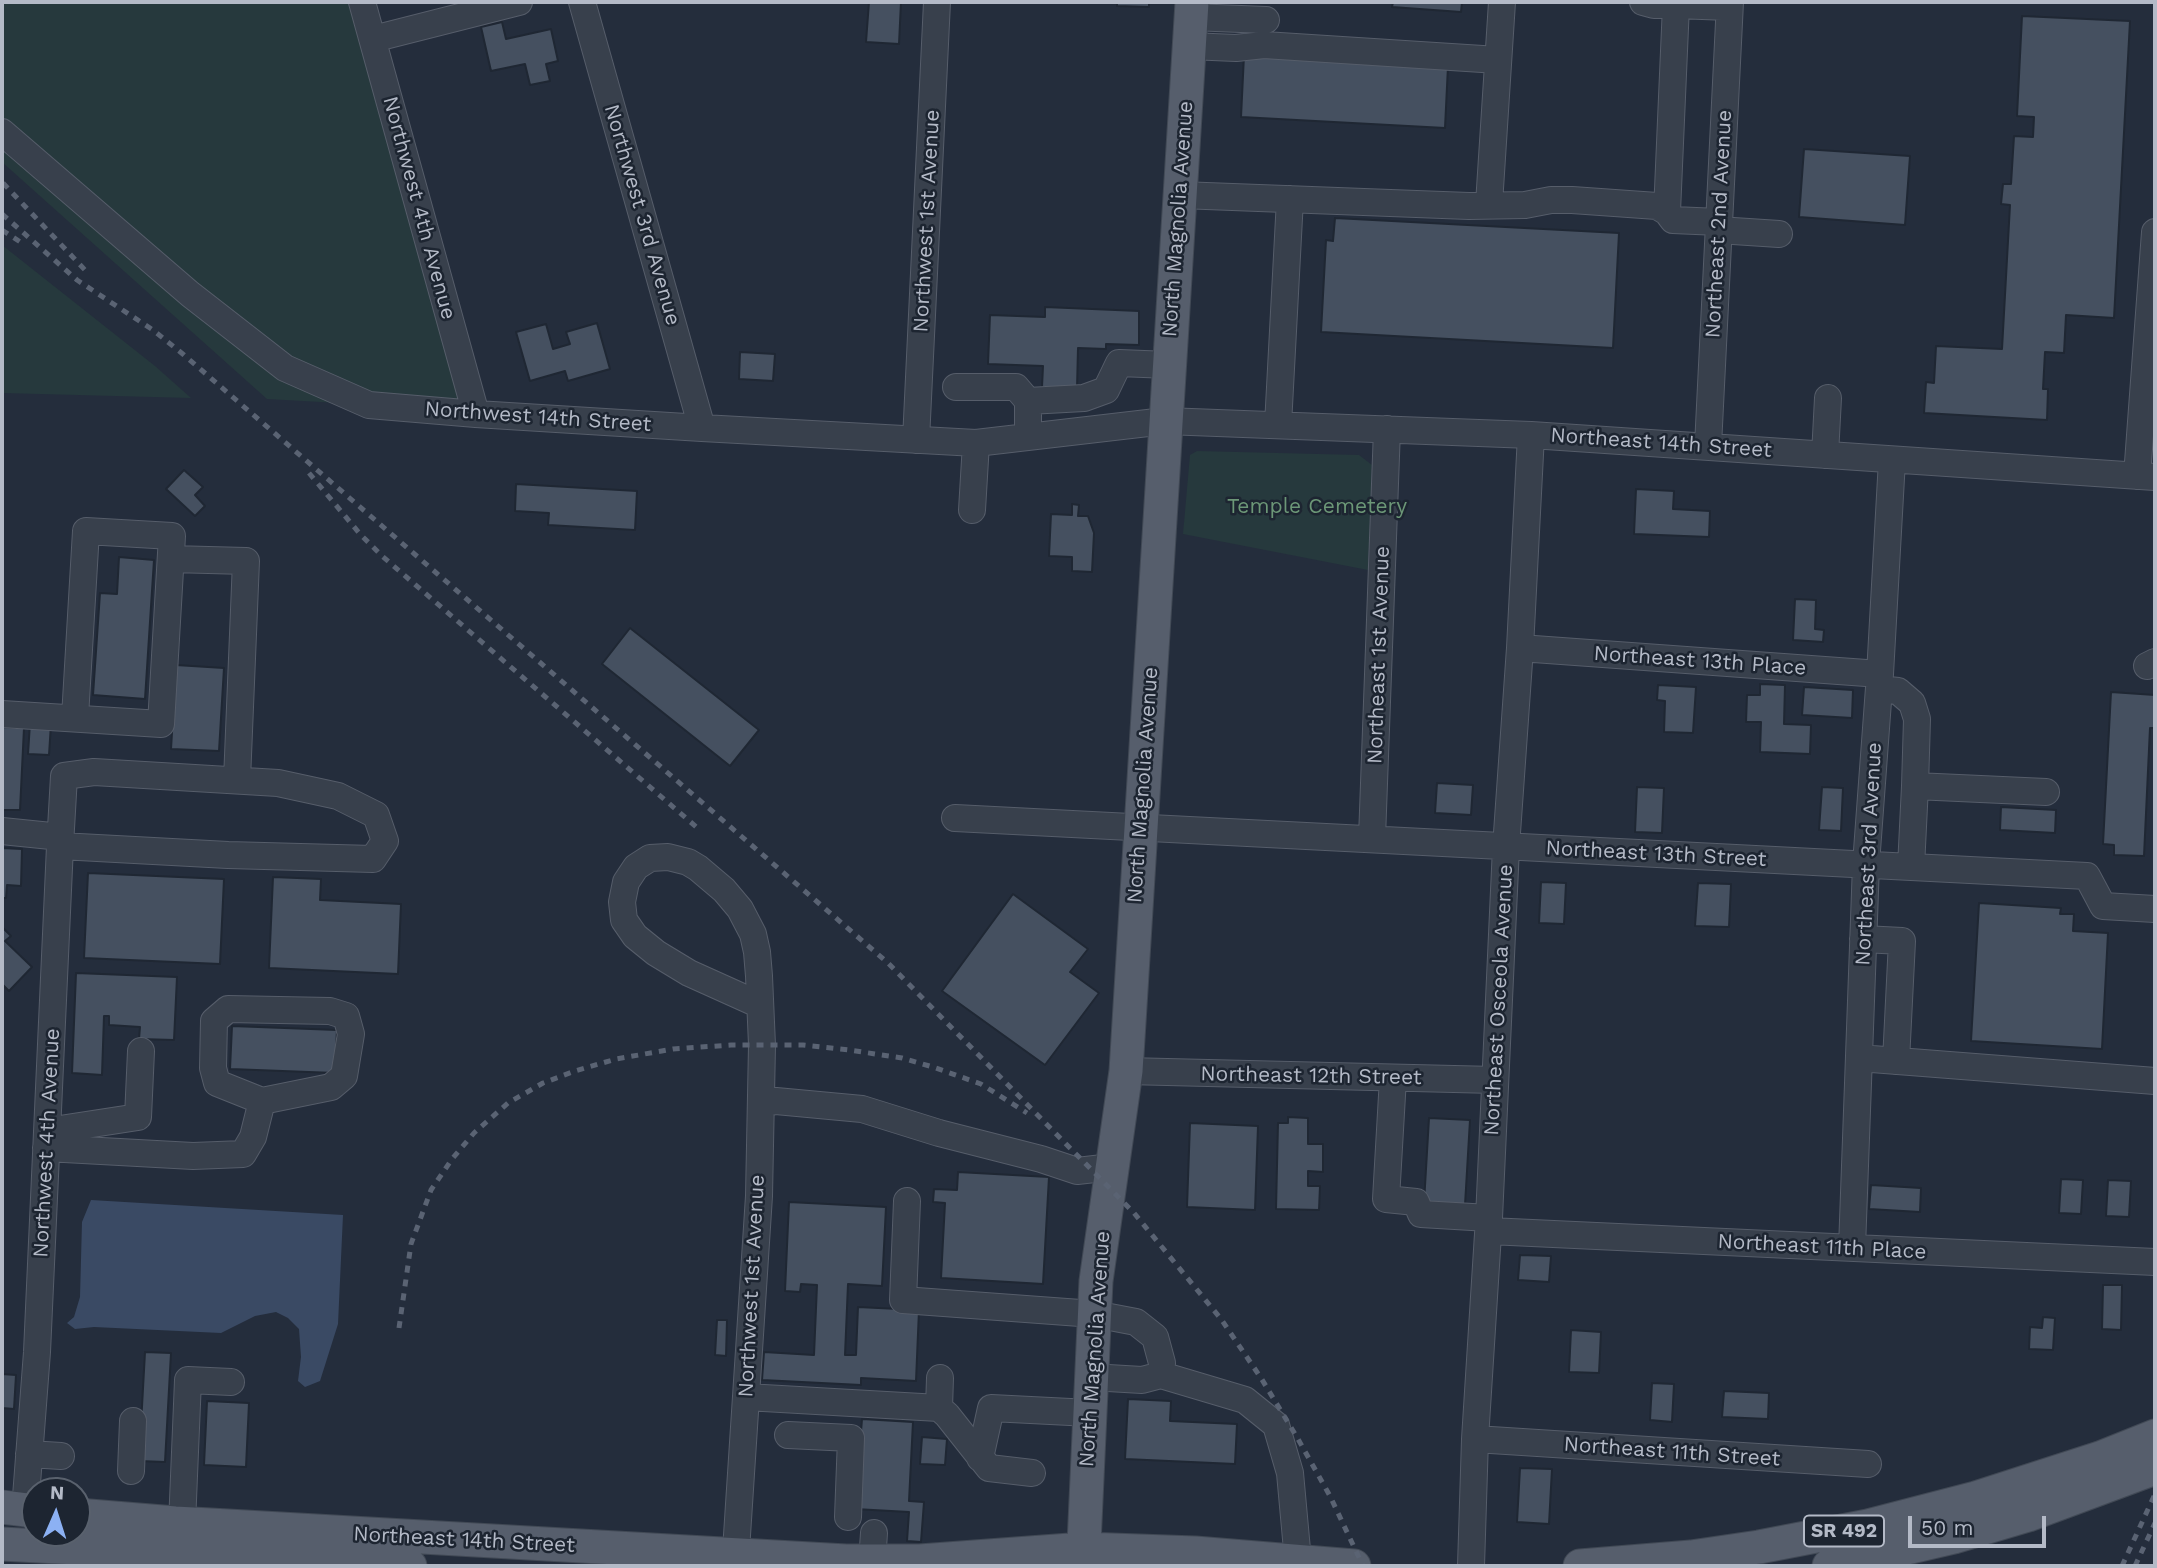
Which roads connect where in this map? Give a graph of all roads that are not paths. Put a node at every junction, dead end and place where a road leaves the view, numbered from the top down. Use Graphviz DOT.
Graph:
graph roads {
  1 [pos="362,2"];
  2 [pos="519,2"];
  3 [pos="582,2"];
  4 [pos="937,2"];
  5 [pos="1502,2"];
  6 [pos="1643,2"];
  7 [pos="1729,4"];
  8 [pos="1676,5"];
  9 [pos="1266,19"];
  10 [pos="1191,22"];
  11 [pos="373,40"];
  12 [pos="1498,60"];
  13 [pos="2,132"];
  14 [pos="1180,194"];
  15 [pos="1290,199"];
  16 [pos="1489,204"];
  17 [pos="1667,212"];
  18 [pos="1718,226"];
  19 [pos="2155,232"];
  20 [pos="1779,234"];
  21 [pos="1169,365"];
  22 [pos="956,387"];
  23 [pos="1828,398"];
  24 [pos="1028,401"];
  25 [pos="476,414"];
  26 [pos="1165,421"];
  27 [pos="1278,425"];
  28 [pos="702,428"];
  29 [pos="1387,429"];
  30 [pos="1531,435"];
  31 [pos="1028,437"];
  32 [pos="916,440"];
  33 [pos="976,443"];
  34 [pos="1708,446"];
  35 [pos="1825,455"];
  36 [pos="1892,460"];
  37 [pos="2146,477"];
  38 [pos="972,510"];
  39 [pos="171,559"];
  40 [pos="1520,648"];
  41 [pos="1879,681"];
  42 [pos="2,714"];
  43 [pos="75,717"];
  44 [pos="237,780"];
  45 [pos="1914,786"];
  46 [pos="2046,792"];
  47 [pos="955,818"];
  48 [pos="1140,829"];
  49 [pos="2,831"];
  50 [pos="1372,838"];
  51 [pos="60,841"];
  52 [pos="1506,847"];
  53 [pos="1866,864"];
  54 [pos="1910,867"];
  55 [pos="2155,908"];
  56 [pos="1863,939"];
  57 [pos="760,1004"];
  58 [pos="141,1051"];
  59 [pos="1859,1058"];
  60 [pos="1896,1061"];
  61 [pos="1126,1071"];
  62 [pos="1392,1078"];
  63 [pos="1495,1080"];
  64 [pos="2155,1081"];
  65 [pos="262,1101"];
  66 [pos="761,1103"];
  67 [pos="47,1140"];
  68 [pos="1112,1167"];
  69 [pos="907,1201"];
  70 [pos="1489,1224"];
  71 [pos="1852,1248"];
  72 [pos="2155,1262"];
  73 [pos="1094,1314"];
  74 [pos="1161,1376"];
  75 [pos="1091,1377"];
  76 [pos="940,1378"];
  77 [pos="232,1382"];
  78 [pos="746,1398"];
  79 [pos="939,1408"];
  80 [pos="1090,1413"];
  81 [pos="134,1422"];
  82 [pos="788,1435"];
  83 [pos="2155,1436"];
  84 [pos="1475,1439"];
  85 [pos="29,1454"];
  86 [pos="61,1456"];
  87 [pos="981,1458"];
  88 [pos="1868,1464"];
  89 [pos="2155,1468"];
  90 [pos="131,1471"];
  91 [pos="2106,1472"];
  92 [pos="1032,1473"];
  93 [pos="26,1477"];
  94 [pos="91,1516"];
  95 [pos="848,1517"];
  96 [pos="182,1524"];
  97 [pos="2,1544"];
  98 [pos="1083,1558"];
  99 [pos="735,1561"];
  100 [pos="1298,1561"];
  101 [pos="357,1565"];
  102 [pos="410,1566"];
  103 [pos="1354,1566"];
  104 [pos="1471,1566"];
  105 [pos="1580,1566"];
  106 [pos="1829,1566"];
  1 -- 11 [label="street, Northwest 4th Avenue"];
  2 -- 11 [label="street"];
  3 -- 28 [label="street, Northwest 3rd Avenue"];
  4 -- 32 [label="street, Northwest 1st Avenue"];
  5 -- 12 [label="street"];
  6 -- 8 [label="street"];
  7 -- 8 [label="street"];
  7 -- 18 [label="street, Northeast 2nd Avenue"];
  8 -- 17 [label="street"];
  9 -- 10 [label="street"];
  10 -- 12 [label="street"];
  10 -- 14 [label="main road, North Magnolia Avenue"];
  11 -- 25 [label="street, Northwest 4th Avenue"];
  12 -- 16 [label="street"];
  13 -- 25 [label="street, Northwest 14th Street"];
  14 -- 15 [label="street"];
  14 -- 21 [label="main road, North Magnolia Avenue"];
  15 -- 16 [label="street"];
  15 -- 27 [label="street"];
  16 -- 17 [label="street"];
  17 -- 18 [label="street"];
  18 -- 20 [label="street"];
  18 -- 34 [label="street, Northeast 2nd Avenue"];
  19 -- 37 [label="street"];
  21 -- 24 [label="street"];
  21 -- 26 [label="main road, North Magnolia Avenue"];
  22 -- 24 [label="street"];
  23 -- 35 [label="street"];
  24 -- 31 [label="street"];
  25 -- 28 [label="street, Northwest 14th Street"];
  26 -- 27 [label="street, Northeast 14th Street"];
  26 -- 31 [label="street, Northwest 14th Street"];
  26 -- 48 [label="main road, North Magnolia Avenue"];
  27 -- 29 [label="street, Northeast 14th Street"];
  28 -- 32 [label="street, Northwest 14th Street"];
  29 -- 30 [label="street, Northeast 14th Street"];
  29 -- 50 [label="street, Northeast 1st Avenue"];
  30 -- 34 [label="street, Northeast 14th Street"];
  30 -- 40 [label="street, Northeast Osceola Avenue"];
  31 -- 33 [label="street, Northwest 14th Street"];
  32 -- 33 [label="street, Northwest 14th Street"];
  33 -- 38 [label="street"];
  34 -- 35 [label="street, Northeast 14th Street"];
  35 -- 36 [label="street, Northeast 14th Street"];
  36 -- 37 [label="street, Northeast 14th Street"];
  36 -- 41 [label="street, Northeast 3rd Avenue"];
  39 -- 43 [label="street"];
  39 -- 43 [label="street"];
  39 -- 44 [label="street"];
  40 -- 41 [label="street, Northeast 13th Place"];
  40 -- 52 [label="street, Northeast Osceola Avenue"];
  41 -- 45 [label="street, Northeast 13th Place"];
  41 -- 53 [label="street, Northeast 3rd Avenue"];
  42 -- 43 [label="street"];
  44 -- 51 [label="street, Northwest 4th Avenue"];
  44 -- 51 [label="street"];
  45 -- 46 [label="street"];
  45 -- 54 [label="street"];
  47 -- 48 [label="street, Northeast 13th Street"];
  48 -- 50 [label="street, Northeast 13th Street"];
  48 -- 61 [label="main road, North Magnolia Avenue"];
  49 -- 51 [label="street"];
  50 -- 52 [label="street, Northeast 13th Street"];
  51 -- 67 [label="street, Northwest 4th Avenue"];
  52 -- 53 [label="street, Northeast 13th Street"];
  52 -- 63 [label="street, Northeast Osceola Avenue"];
  53 -- 54 [label="street, Northeast 13th Street"];
  53 -- 56 [label="street, Northeast 3rd Avenue"];
  54 -- 55 [label="street, Northeast 13th Street"];
  56 -- 59 [label="street, Northeast 3rd Avenue"];
  56 -- 60 [label="street"];
  57 -- 57 [label="street, Northwest 1st Avenue"];
  57 -- 66 [label="street, Northwest 1st Avenue"];
  58 -- 67 [label="street"];
  59 -- 60 [label="street"];
  59 -- 71 [label="street, Northeast 3rd Avenue"];
  60 -- 64 [label="street"];
  61 -- 62 [label="street, Northeast 12th Street"];
  61 -- 68 [label="main road, North Magnolia Avenue"];
  62 -- 63 [label="street, Northeast 12th Street"];
  62 -- 70 [label="street, Northeast 11th Place"];
  63 -- 70 [label="street, Northeast Osceola Avenue"];
  65 -- 65 [label="street"];
  65 -- 67 [label="street"];
  66 -- 68 [label="street"];
  66 -- 78 [label="street, Northwest 1st Avenue"];
  67 -- 85 [label="street, Northwest 4th Avenue"];
  68 -- 73 [label="main road, North Magnolia Avenue"];
  69 -- 73 [label="street"];
  70 -- 71 [label="street, Northeast 11th Place"];
  70 -- 84 [label="street, Northeast Osceola Avenue"];
  71 -- 72 [label="street, Northeast 11th Place"];
  73 -- 74 [label="street"];
  73 -- 75 [label="main road, North Magnolia Avenue"];
  74 -- 75 [label="street"];
  74 -- 100 [label="street"];
  75 -- 80 [label="main road, North Magnolia Avenue"];
  76 -- 79 [label="street"];
  77 -- 96 [label="street"];
  78 -- 79 [label="street"];
  78 -- 99 [label="street, Northwest 1st Avenue"];
  79 -- 87 [label="street"];
  80 -- 87 [label="street"];
  80 -- 98 [label="main road, North Magnolia Avenue"];
  81 -- 90 [label="street"];
  82 -- 95 [label="street"];
  83 -- 91 [label="main road, SR 492"];
  84 -- 88 [label="street, Northeast 11th Street"];
  84 -- 104 [label="street, Northeast Osceola Avenue"];
  85 -- 86 [label="street"];
  85 -- 93 [label="street, Northwest 4th Avenue"];
  87 -- 92 [label="street"];
  89 -- 91 [label="main road, SR 492"];
  91 -- 105 [label="main road, SR 492"];
  91 -- 106 [label="main road, SR 492"];
  94 -- 96 [label="main road, Northeast 14th Street"];
  96 -- 99 [label="main road, Northeast 14th Street"];
  97 -- 101 [label="main road"];
  98 -- 99 [label="main road, Northeast 14th Street"];
  98 -- 100 [label="main road, Northeast 14th Street"];
  100 -- 103 [label="main road, Northeast 14th Street"];
  101 -- 102 [label="main road"];
}
